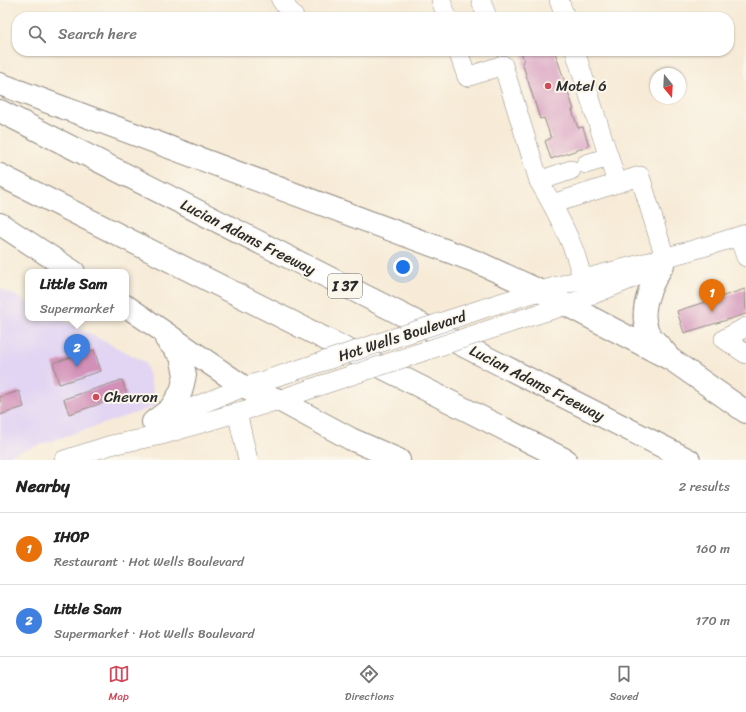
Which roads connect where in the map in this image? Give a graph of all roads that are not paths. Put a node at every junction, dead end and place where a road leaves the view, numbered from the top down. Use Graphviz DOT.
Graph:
graph roads {
  1 [pos="281,0"];
  2 [pos="441,0"];
  3 [pos="481,0"];
  4 [pos="559,0"];
  5 [pos="290,12"];
  6 [pos="445,12"];
  7 [pos="485,12"];
  8 [pos="563,12"];
  9 [pos="460,56"];
  10 [pos="577,56"];
  11 [pos="500,58"];
  12 [pos="0,84"];
  13 [pos="0,111"];
  14 [pos="609,157"];
  15 [pos="0,175"];
  16 [pos="538,181"];
  17 [pos="617,183"];
  18 [pos="552,204"];
  19 [pos="0,224"];
  20 [pos="742,236"];
  21 [pos="746,257"];
  22 [pos="664,262"];
  23 [pos="69,269"];
  24 [pos="582,280"];
  25 [pos="540,291"];
  26 [pos="568,306"];
  27 [pos="129,308"];
  28 [pos="154,324"];
  29 [pos="746,327"];
  30 [pos="746,354"];
  31 [pos="672,360"];
  32 [pos="244,387"];
  33 [pos="279,400"];
  34 [pos="237,412"];
  35 [pos="746,412"];
  36 [pos="153,422"];
  37 [pos="111,445"];
  38 [pos="72,459"];
  39 [pos="248,460"];
  40 [pos="399,460"];
  41 [pos="566,460"];
  42 [pos="689,460"];
  1 -- 5 [label="street"];
  2 -- 6 [label="street"];
  3 -- 7 [label="street"];
  4 -- 8 [label="street"];
  9 -- 11 [label="street"];
  10 -- 14 [label="street"];
  11 -- 16 [label="street"];
  12 -- 25 [label="highway"];
  13 -- 42 [label="highway, Lucian Adams Freeway / I 37"];
  14 -- 16 [label="street"];
  14 -- 17 [label="street"];
  15 -- 41 [label="highway"];
  16 -- 18 [label="street"];
  17 -- 18 [label="street"];
  17 -- 22 [label="street"];
  18 -- 24 [label="street"];
  19 -- 23 [label="highway"];
  20 -- 21 [label="street"];
  20 -- 22 [label="street, Hot Wells Boulevard"];
  22 -- 24 [label="street, Hot Wells Boulevard"];
  22 -- 26 [label="street, Hot Wells Boulevard"];
  22 -- 31 [label="highway"];
  24 -- 25 [label="street, Hot Wells Boulevard"];
  25 -- 26 [label="highway"];
  25 -- 32 [label="street, Hot Wells Boulevard, bridge"];
  26 -- 31 [label="highway"];
  26 -- 33 [label="street, Hot Wells Boulevard, bridge"];
  27 -- 28 [label="highway"];
  28 -- 32 [label="highway"];
  28 -- 36 [label="highway"];
  29 -- 30 [label="street"];
  31 -- 35 [label="highway"];
  32 -- 33 [label="highway"];
  32 -- 36 [label="street, Hot Wells Boulevard"];
  33 -- 34 [label="street, Hot Wells Boulevard"];
  33 -- 40 [label="highway"];
  34 -- 37 [label="street, Hot Wells Boulevard"];
  34 -- 39 [label="street"];
  36 -- 37 [label="street, Hot Wells Boulevard"];
  37 -- 38 [label="street, Hot Wells Boulevard"];
}
